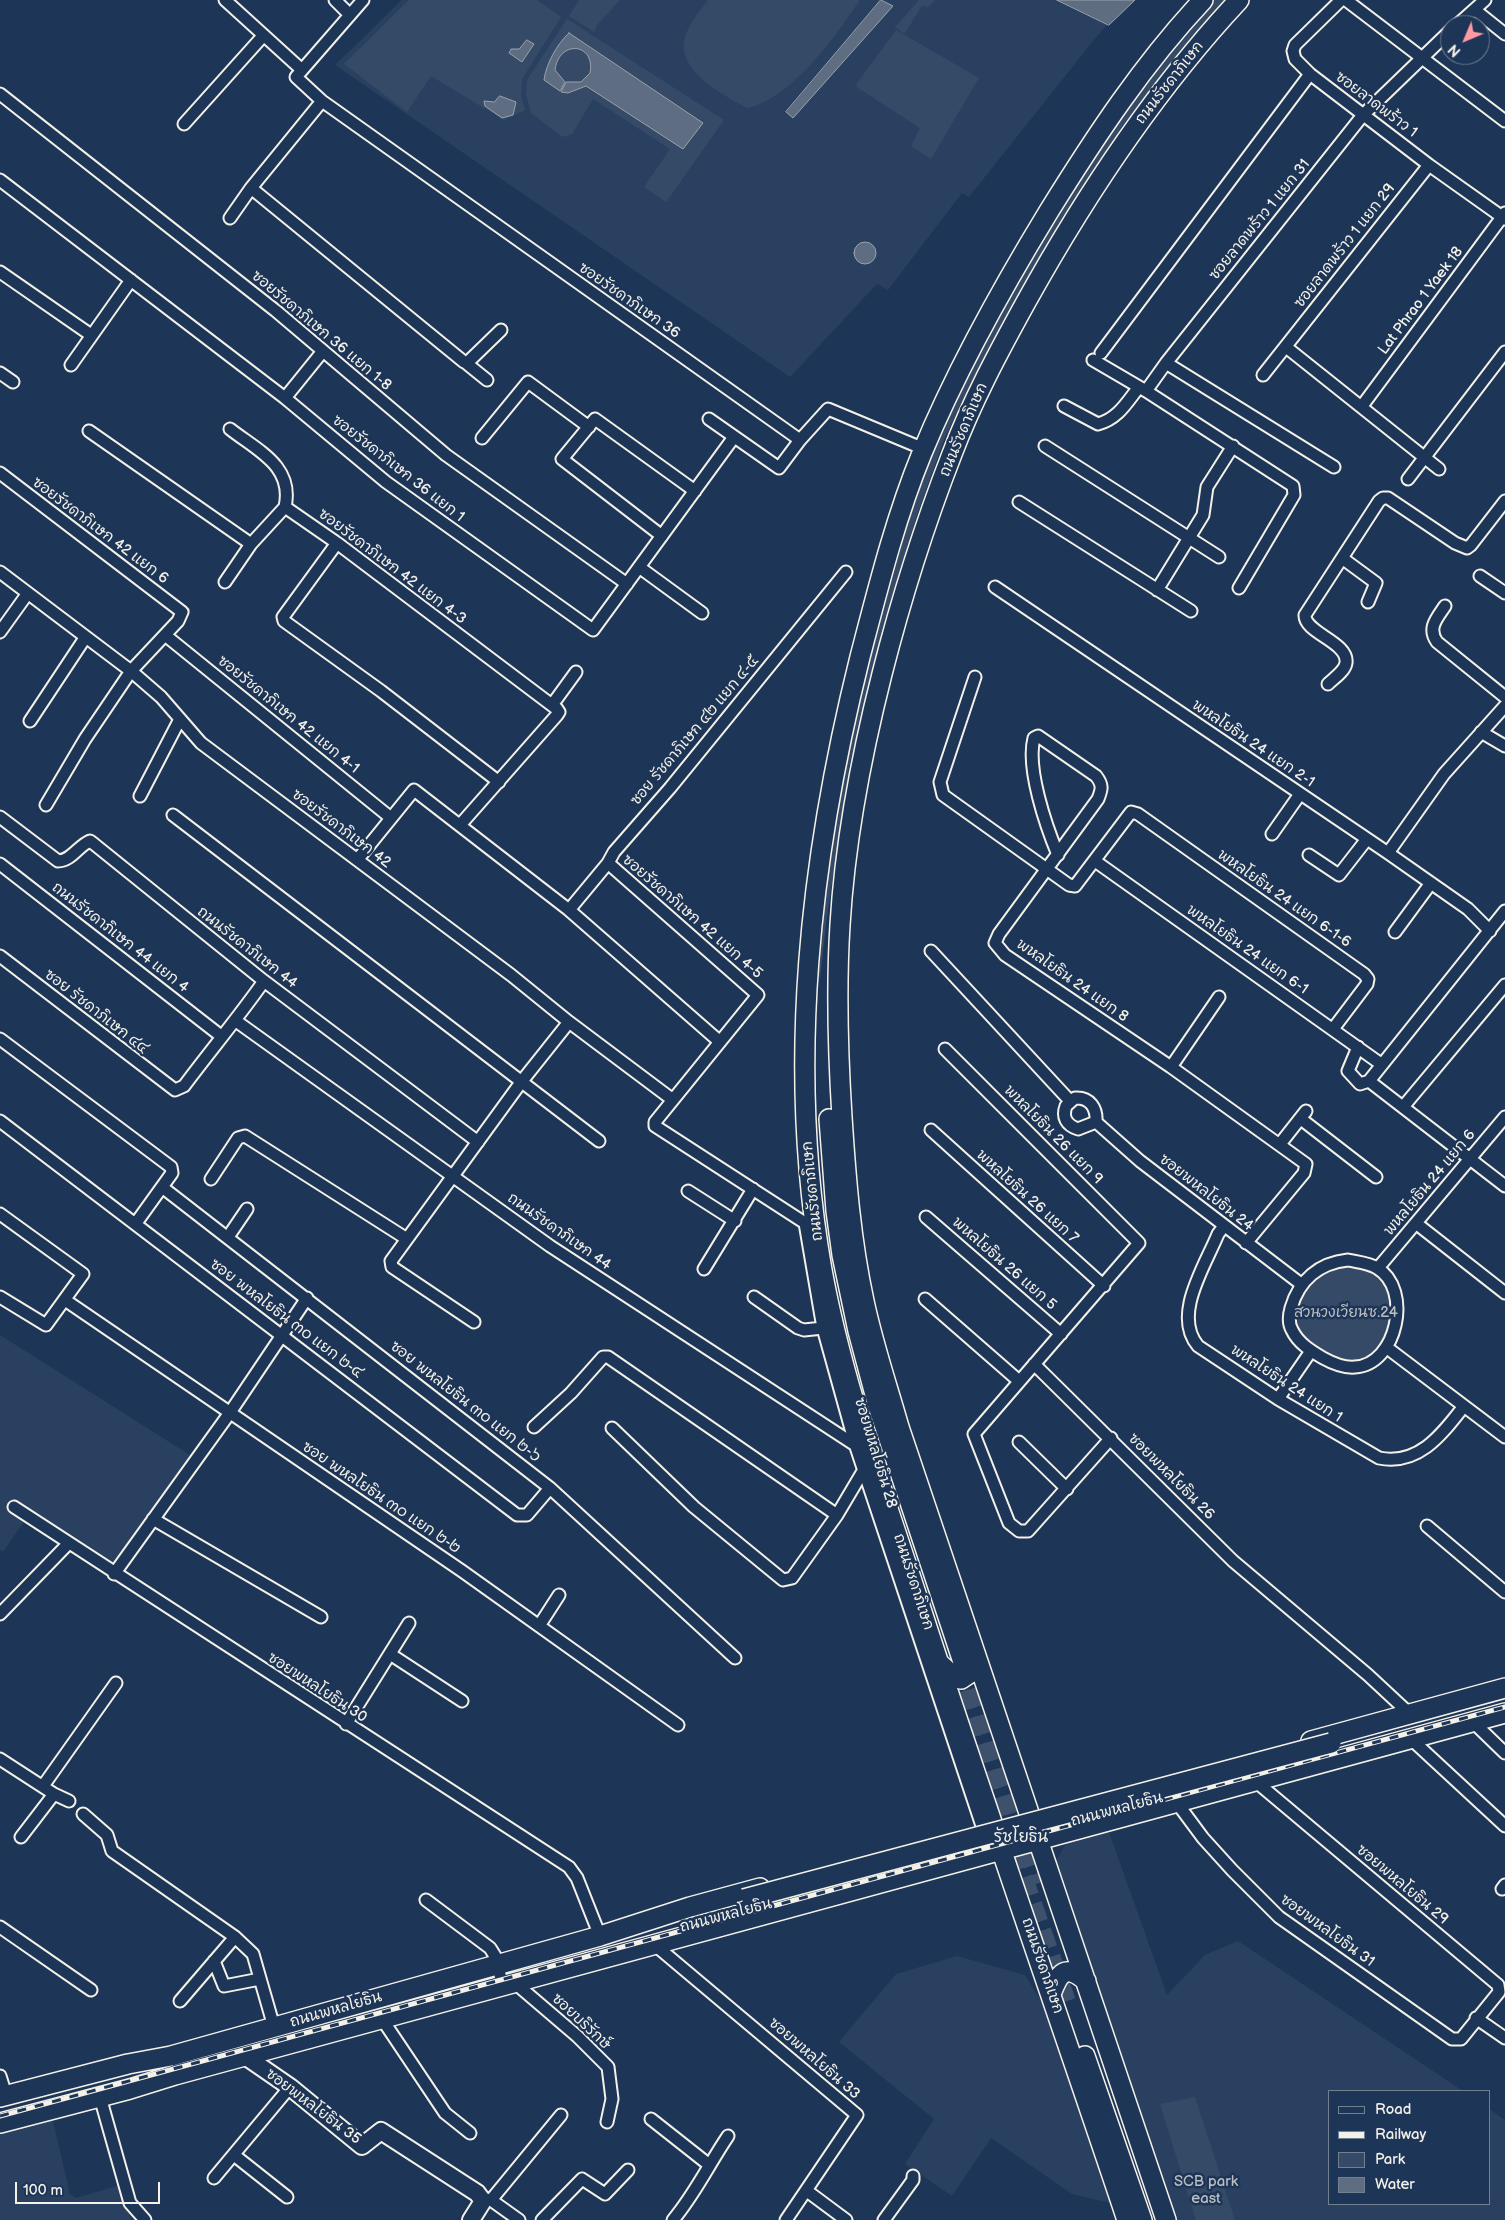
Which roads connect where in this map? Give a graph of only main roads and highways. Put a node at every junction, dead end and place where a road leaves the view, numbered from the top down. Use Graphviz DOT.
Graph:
graph roads {
  1 [pos="1203,0"];
  2 [pos="1239,0"];
  3 [pos="811,924"];
  4 [pos="957,1661"];
  5 [pos="1505,1688"];
  6 [pos="1505,1713"];
  7 [pos="1404,1717"];
  8 [pos="1418,1737"];
  9 [pos="1333,1747"];
  10 [pos="1089,1799"];
  11 [pos="1029,1816"];
  12 [pos="1095,1825"];
  13 [pos="989,1827"];
  14 [pos="1038,1840"];
  15 [pos="908,1848"];
  16 [pos="1002,1850"];
  17 [pos="917,1871"];
  18 [pos="746,1904"];
  19 [pos="646,1922"];
  20 [pos="647,1947"];
  21 [pos="1086,1981"];
  22 [pos="1051,1994"];
  23 [pos="175,2075"];
  24 [pos="2,2099"];
  25 [pos="0,2116"];
  26 [pos="0,2123"];
  27 [pos="1127,2220"];
  28 [pos="1142,2220"];
  29 [pos="1154,2220"];
  30 [pos="1166,2220"];
  1 -- 3 [label="main road, ถนนรัชดาภิเษก"];
  2 -- 4 [label="main road, ถนนรัชดาภิเษก"];
  3 -- 4 [label="main road, ถนนรัชดาภิเษก"];
  3 -- 4 [label="main road, ถนนรัชดาภิเษก"];
  4 -- 11 [label="main road, ถนนรัชดาภิเษก"];
  4 -- 13 [label="main road, ถนนรัชดาภิเษก"];
  5 -- 7 [label="main road, ถนนพหลโยธิน"];
  6 -- 8 [label="main road, ถนนพหลโยธิน"];
  7 -- 9 [label="main road, ถนนพหลโยธิน"];
  7 -- 10 [label="main road, ถนนพหลโยธิน"];
  8 -- 9 [label="main road, ถนนพหลโยธิน"];
  8 -- 12 [label="main road, ถนนพหลโยธิน"];
  9 -- 18 [label="main road, ถนนพหลโยธิน"];
  10 -- 11 [label="main road, ถนนพหลโยธิน"];
  10 -- 12 [label="main road"];
  11 -- 13 [label="main road, ถนนพหลโยธิน"];
  11 -- 14 [label="main road, ถนนรัชดาภิเษก"];
  12 -- 14 [label="main road, ถนนพหลโยธิน"];
  13 -- 15 [label="main road, ถนนพหลโยธิน"];
  13 -- 16 [label="main road, ถนนรัชดาภิเษก"];
  14 -- 16 [label="main road, ถนนพหลโยธิน"];
  14 -- 21 [label="main road, ถนนรัชดาภิเษก"];
  15 -- 17 [label="main road"];
  15 -- 19 [label="main road, ถนนพหลโยธิน"];
  16 -- 17 [label="main road, ถนนพหลโยธิน"];
  16 -- 22 [label="main road, ถนนรัชดาภิเษก"];
  17 -- 20 [label="main road, ถนนพหลโยธิน"];
  18 -- 19 [label="main road, ถนนพหลโยธิน"];
  18 -- 20 [label="main road, ถนนพหลโยธิน"];
  19 -- 24 [label="main road, ถนนพหลโยธิน"];
  20 -- 23 [label="main road, ถนนพหลโยธิน"];
  21 -- 22 [label="main road"];
  21 -- 30 [label="main road, ถนนรัชดาภิเษก"];
  22 -- 27 [label="main road, ถนนรัชดาภิเษก"];
  23 -- 25 [label="main road, ถนนพหลโยธิน"];
  23 -- 26 [label="main road, ถนนพหลโยธิน"];
  28 -- 29 [label="main road, ถนนรัชดาภิเษก"];
}
